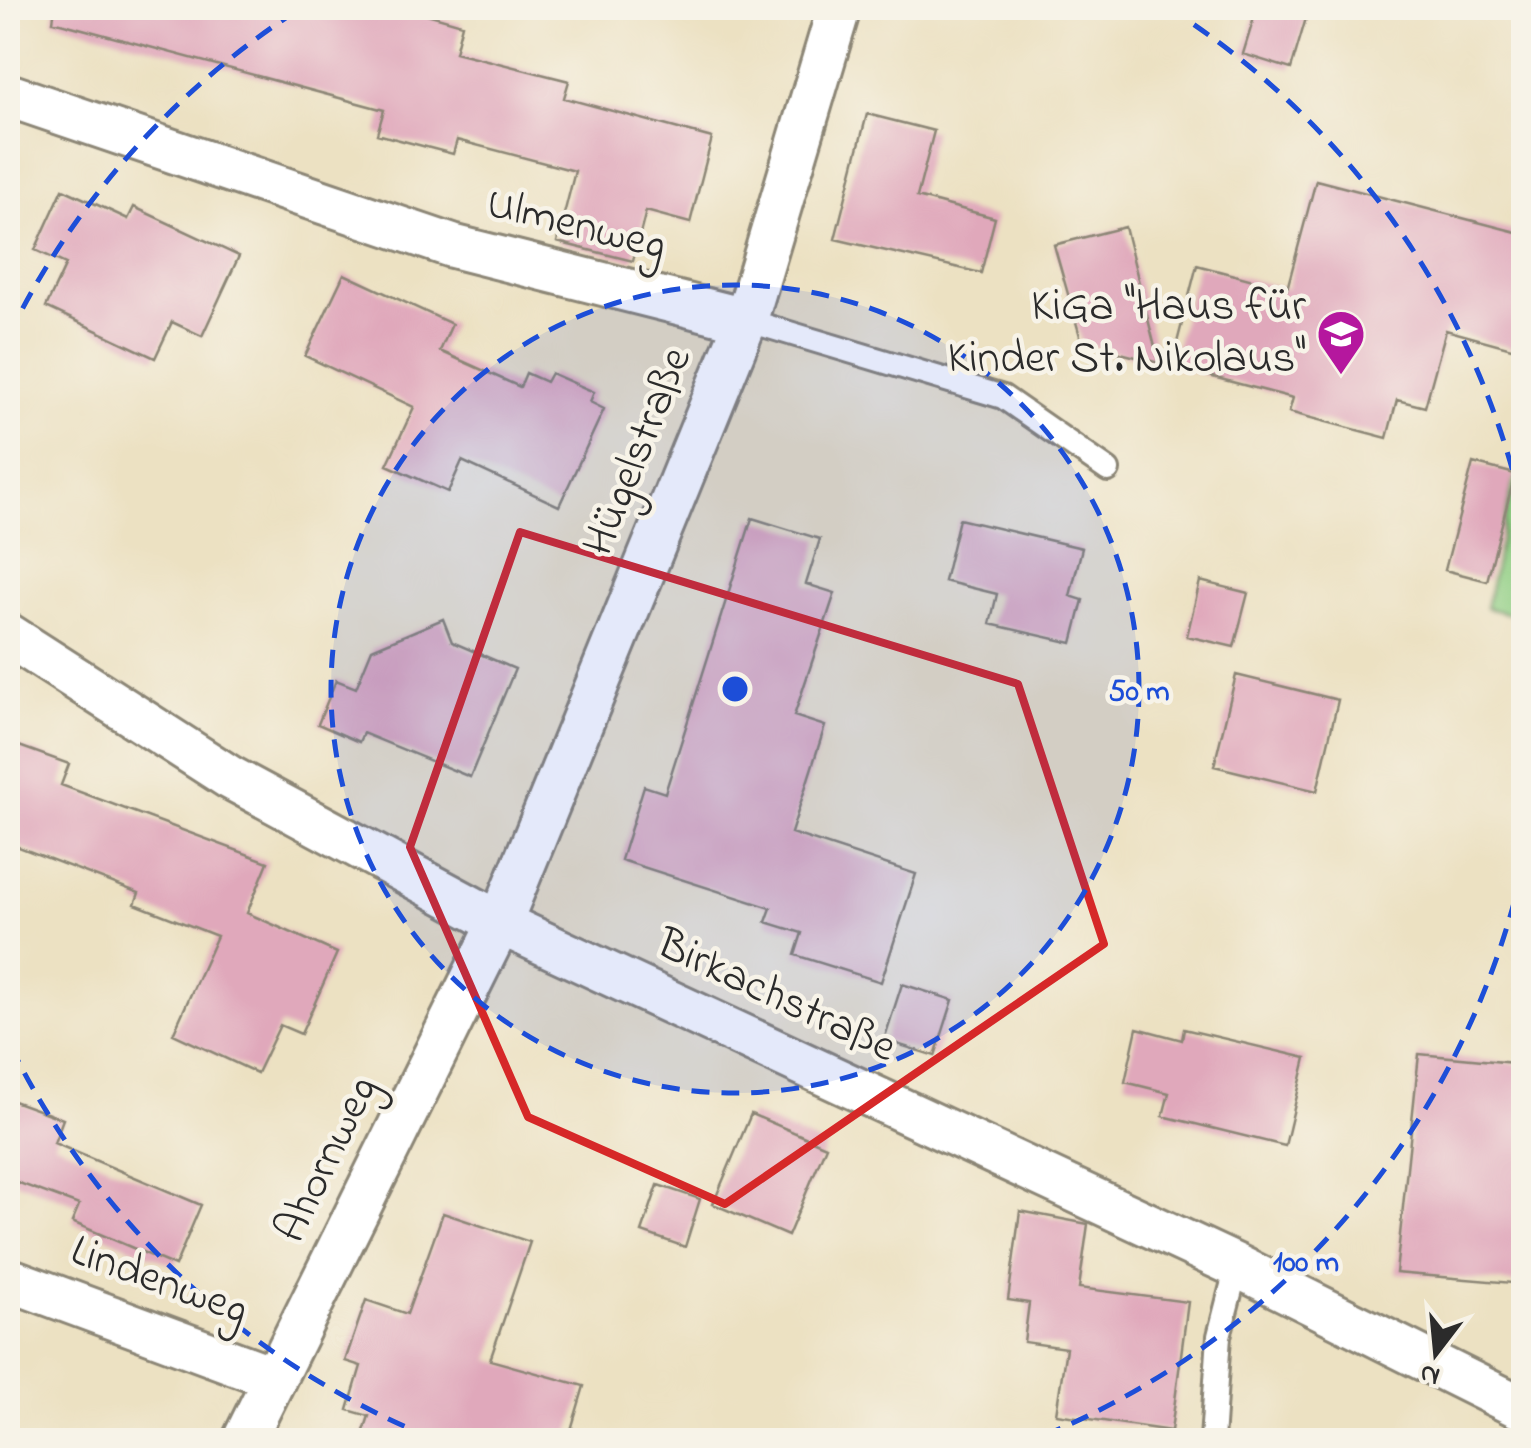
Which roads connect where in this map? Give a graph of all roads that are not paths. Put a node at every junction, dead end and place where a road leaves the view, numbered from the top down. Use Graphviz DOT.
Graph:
graph roads {
  1 [pos="839,8"];
  2 [pos="8,95"];
  3 [pos="746,320"];
  4 [pos="1108,470"];
  5 [pos="8,635"];
  6 [pos="500,923"];
  7 [pos="1237,1266"];
  8 [pos="8,1279"];
  9 [pos="275,1378"];
  10 [pos="1524,1409"];
  11 [pos="244,1440"];
  12 [pos="1212,1440"];
  1 -- 3 [label="street, Hügelstraße"];
  2 -- 3 [label="street, Ulmenweg"];
  3 -- 4 [label="lane, Ulmenweg"];
  3 -- 6 [label="street, Hügelstraße"];
  5 -- 6 [label="street, Birkachstraße"];
  6 -- 7 [label="street, Birkachstraße"];
  6 -- 9 [label="street, Ahornweg"];
  7 -- 10 [label="street, Birkachstraße"];
  7 -- 12 [label="lane"];
  8 -- 9 [label="street, Lindenweg"];
  9 -- 11 [label="street, Ahornweg"];
}
